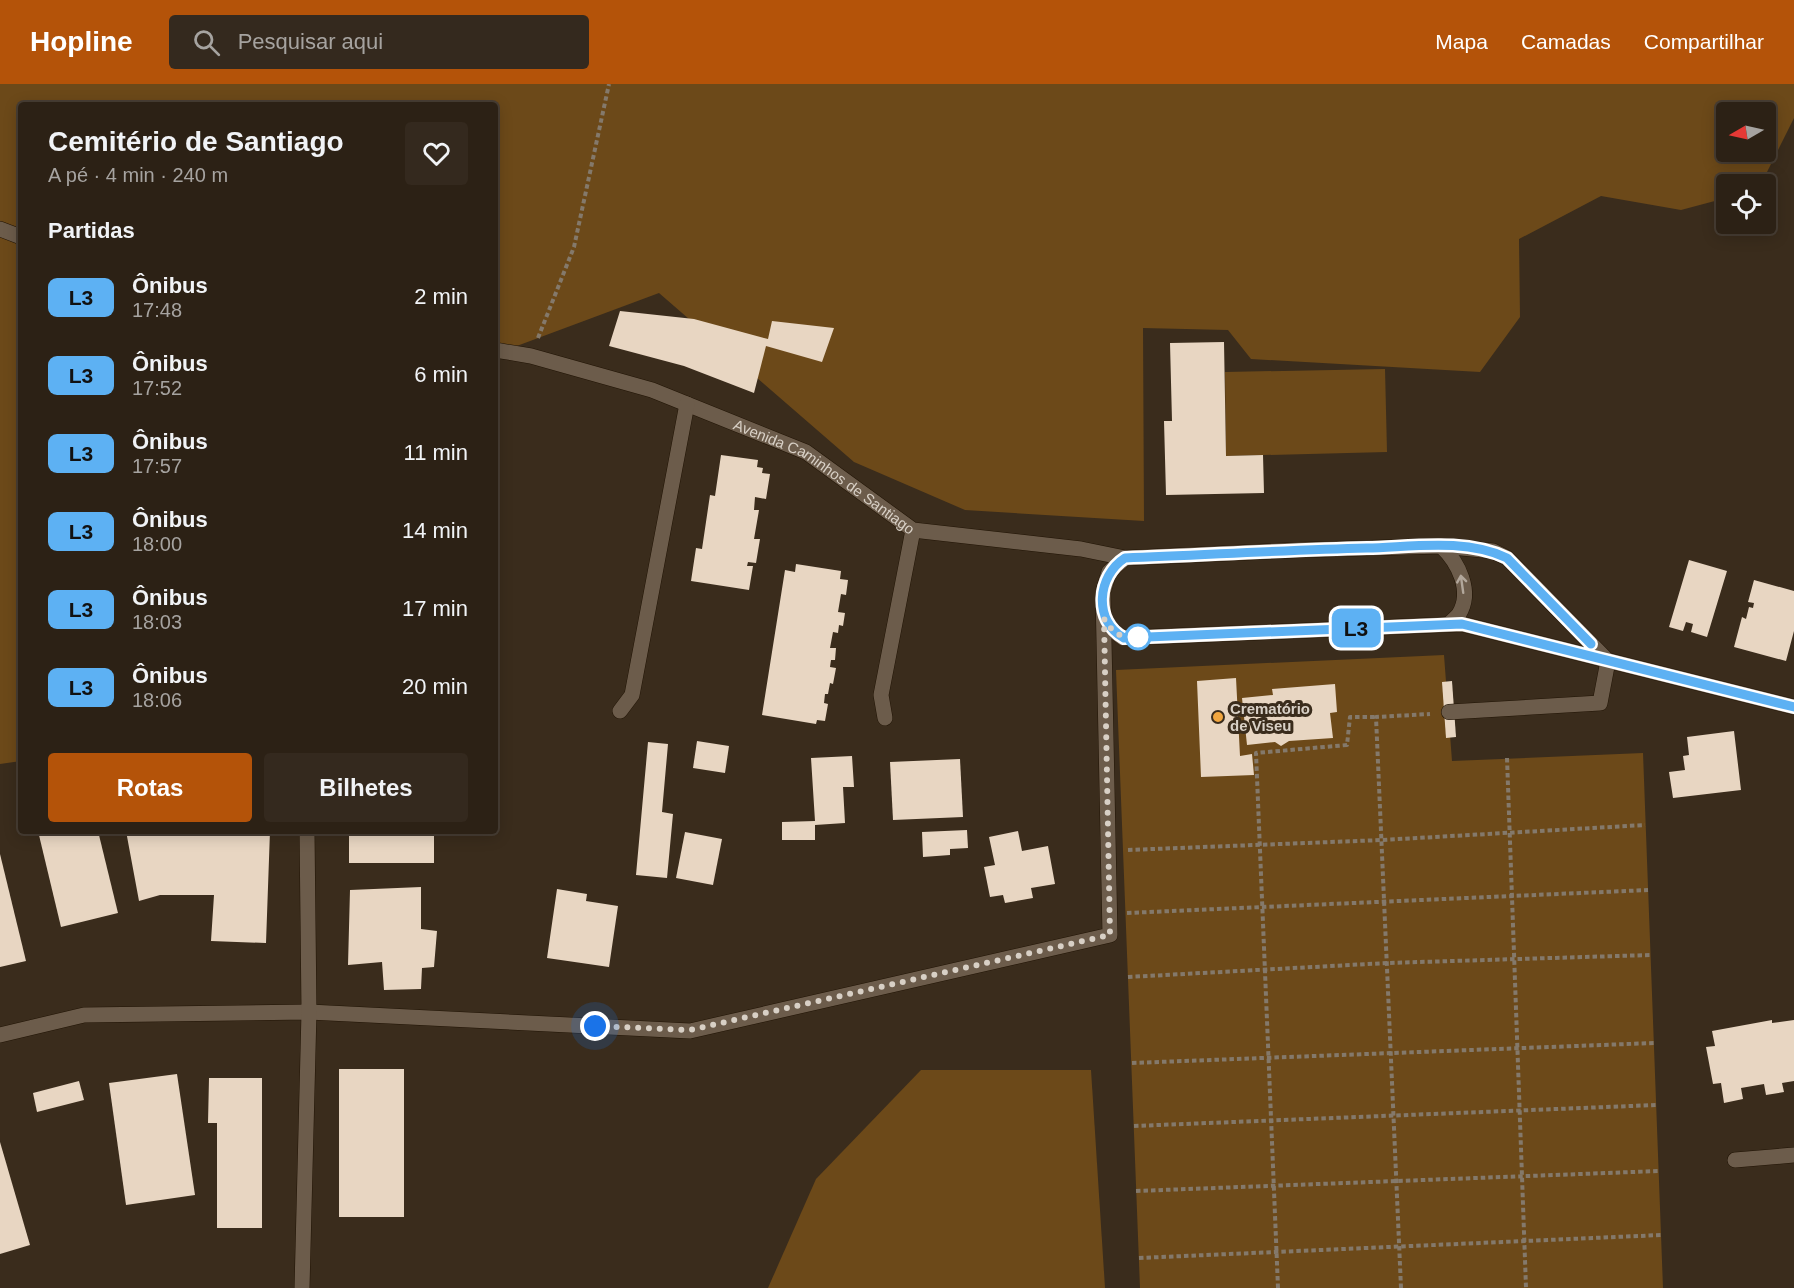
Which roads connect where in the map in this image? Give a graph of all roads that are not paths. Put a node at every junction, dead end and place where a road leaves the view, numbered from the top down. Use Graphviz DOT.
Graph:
graph roads {
  1 [pos="0,230"];
  2 [pos="18,236"];
  3 [pos="498,350"];
  4 [pos="687,404"];
  5 [pos="913,530"];
  6 [pos="1441,546"];
  7 [pos="1125,558"];
  8 [pos="1104,619"];
  9 [pos="1449,624"];
  10 [pos="1608,661"];
  11 [pos="1794,707"];
  12 [pos="620,711"];
  13 [pos="1449,712"];
  14 [pos="885,718"];
  15 [pos="307,834"];
  16 [pos="309,1012"];
  17 [pos="0,1035"];
  18 [pos="1794,1155"];
  19 [pos="1735,1160"];
  20 [pos="302,1288"];
  1 -- 2 [label="street"];
  3 -- 4 [label="street, Avenida Caminhos de Santiago"];
  4 -- 5 [label="street, Avenida Caminhos de Santiago"];
  4 -- 12 [label="street"];
  5 -- 7 [label="street, Avenida Caminhos de Santiago"];
  5 -- 14 [label="street"];
  6 -- 7 [label="street, Avenida Caminhos de Santiago"];
  9 -- 6 [label="street, one-way"];
  6 -- 10 [label="street, Avenida Caminhos de Santiago"];
  7 -- 8 [label="street"];
  8 -- 9 [label="street"];
  8 -- 16 [label="street"];
  9 -- 10 [label="street"];
  10 -- 11 [label="street"];
  10 -- 13 [label="street"];
  15 -- 16 [label="street"];
  16 -- 17 [label="street"];
  16 -- 20 [label="street"];
  18 -- 19 [label="street"];
}
